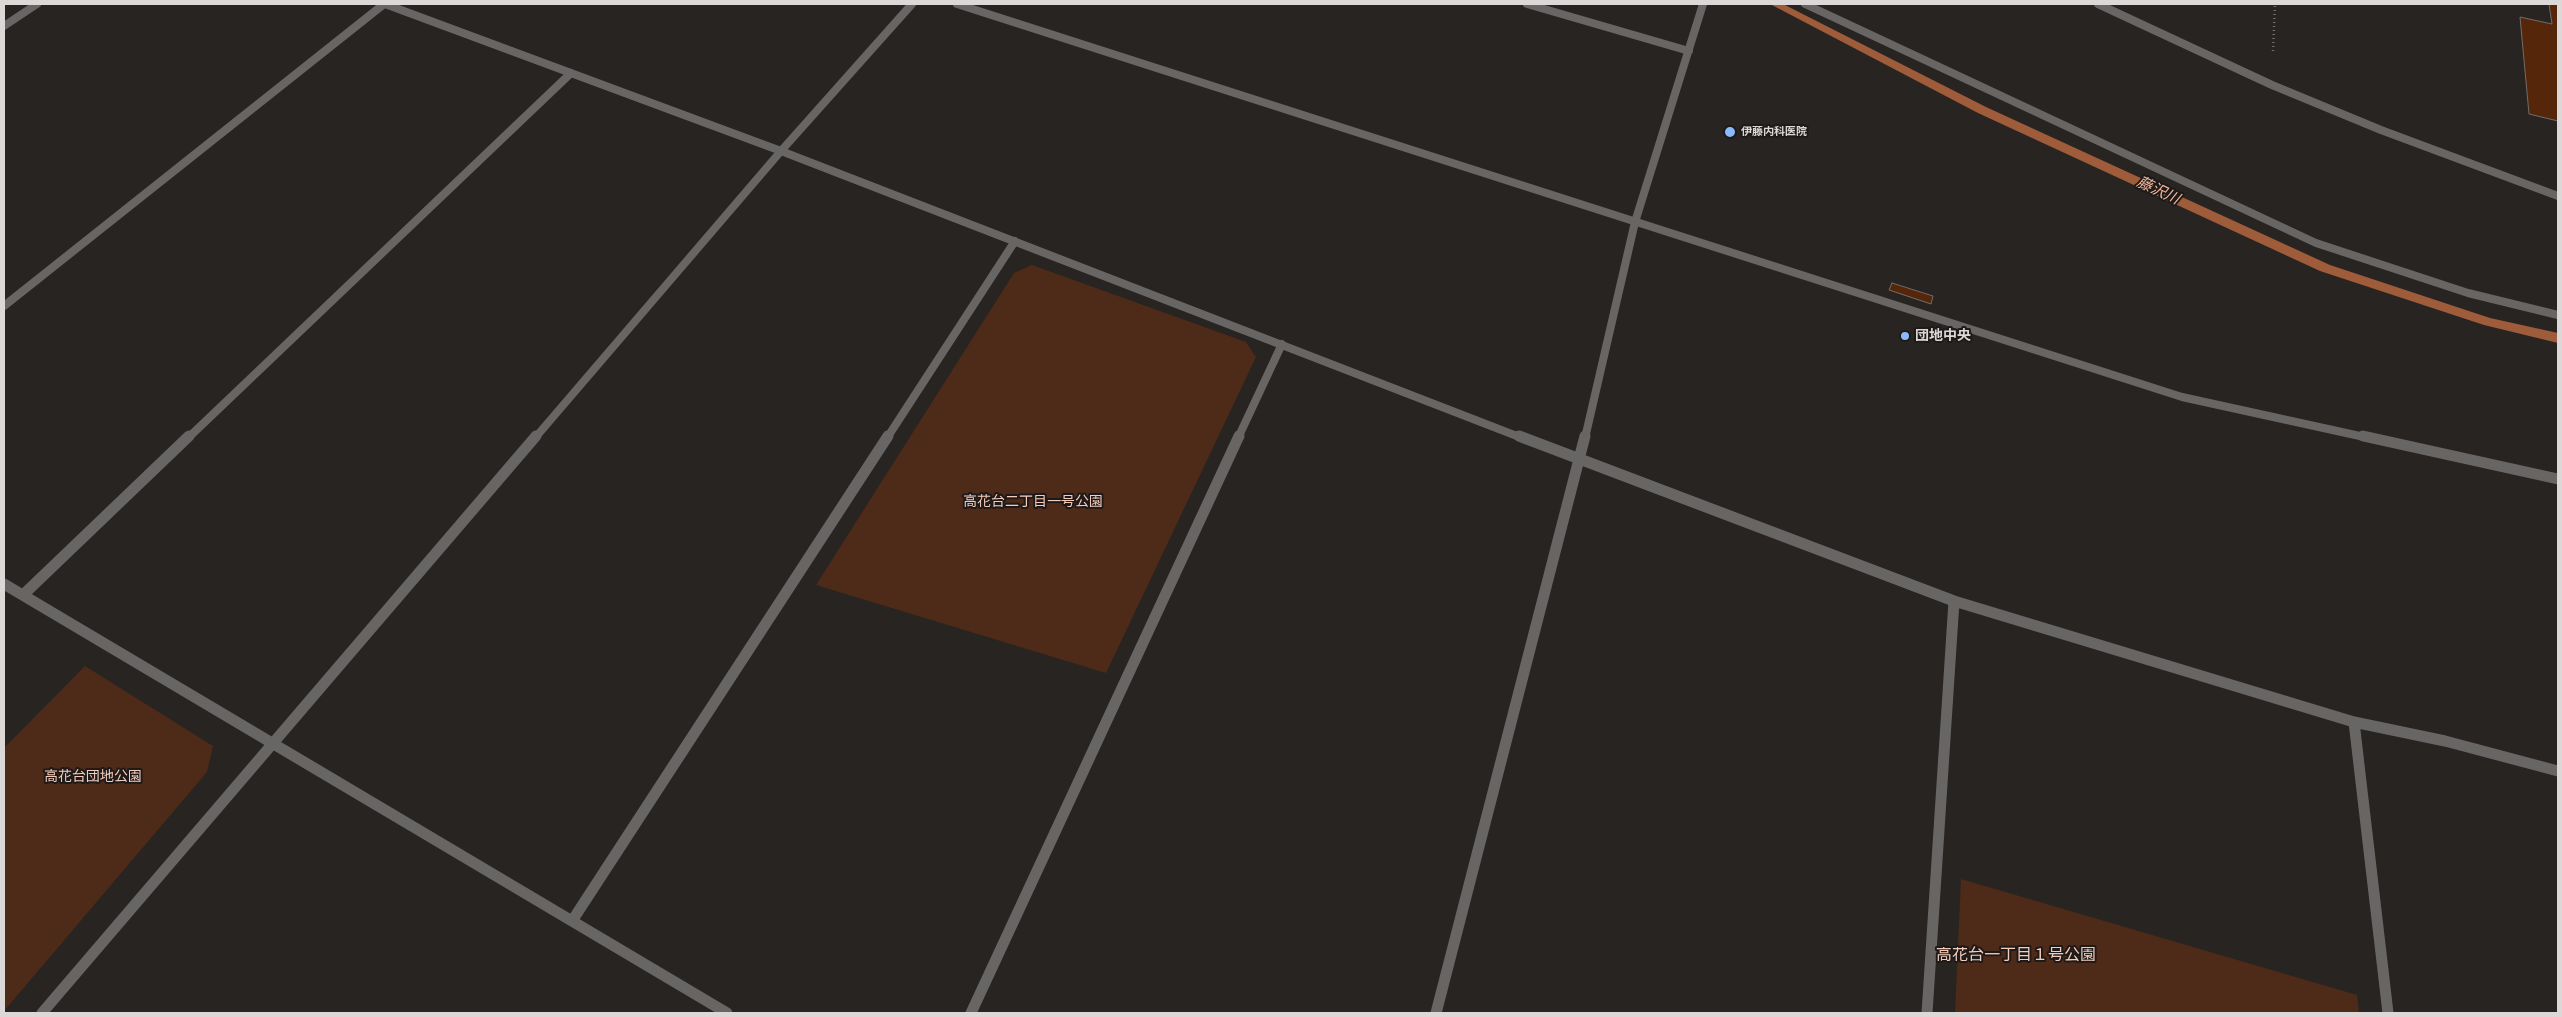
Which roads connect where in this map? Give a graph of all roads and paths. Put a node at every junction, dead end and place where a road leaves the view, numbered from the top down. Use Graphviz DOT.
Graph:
graph roads {
  1 [pos="37,4"];
  2 [pos="384,4"];
  3 [pos="912,4"];
  4 [pos="957,4"];
  5 [pos="1527,4"];
  6 [pos="1703,4"];
  7 [pos="1805,4"];
  8 [pos="2098,4"];
  9 [pos="2275,4"];
  10 [pos="4,26"];
  11 [pos="1689,51"];
  12 [pos="571,73"];
  13 [pos="2272,85"];
  14 [pos="781,151"];
  15 [pos="2558,196"];
  16 [pos="1635,222"];
  17 [pos="1014,241"];
  18 [pos="4,306"];
  19 [pos="2558,315"];
  20 [pos="1282,344"];
  21 [pos="1580,460"];
  22 [pos="2558,479"];
  23 [pos="4,584"];
  24 [pos="23,595"];
  25 [pos="1954,601"];
  26 [pos="2354,722"];
  27 [pos="274,743"];
  28 [pos="2558,771"];
  29 [pos="572,921"];
  30 [pos="42,1013"];
  31 [pos="727,1013"];
  32 [pos="971,1013"];
  33 [pos="1436,1013"];
  34 [pos="1926,1013"];
  35 [pos="2388,1013"];
  1 -- 10 [label="street"];
  2 -- 12 [label="street"];
  2 -- 18 [label="street"];
  3 -- 14 [label="street"];
  4 -- 16 [label="street"];
  5 -- 11 [label="street"];
  6 -- 11 [label="street"];
  7 -- 19 [label="street"];
  8 -- 13 [label="street"];
  9 -- 13 [label="path"];
  11 -- 16 [label="street"];
  12 -- 14 [label="street"];
  12 -- 24 [label="street"];
  13 -- 15 [label="street"];
  14 -- 17 [label="street"];
  14 -- 27 [label="street"];
  16 -- 21 [label="street"];
  16 -- 22 [label="street"];
  17 -- 20 [label="street"];
  17 -- 29 [label="street"];
  20 -- 21 [label="street"];
  20 -- 32 [label="street"];
  21 -- 25 [label="street"];
  21 -- 33 [label="street"];
  23 -- 24 [label="street"];
  24 -- 27 [label="street"];
  25 -- 26 [label="street"];
  25 -- 34 [label="street"];
  26 -- 28 [label="street"];
  26 -- 35 [label="street"];
  27 -- 29 [label="street"];
  27 -- 30 [label="street"];
  29 -- 31 [label="street"];
}
